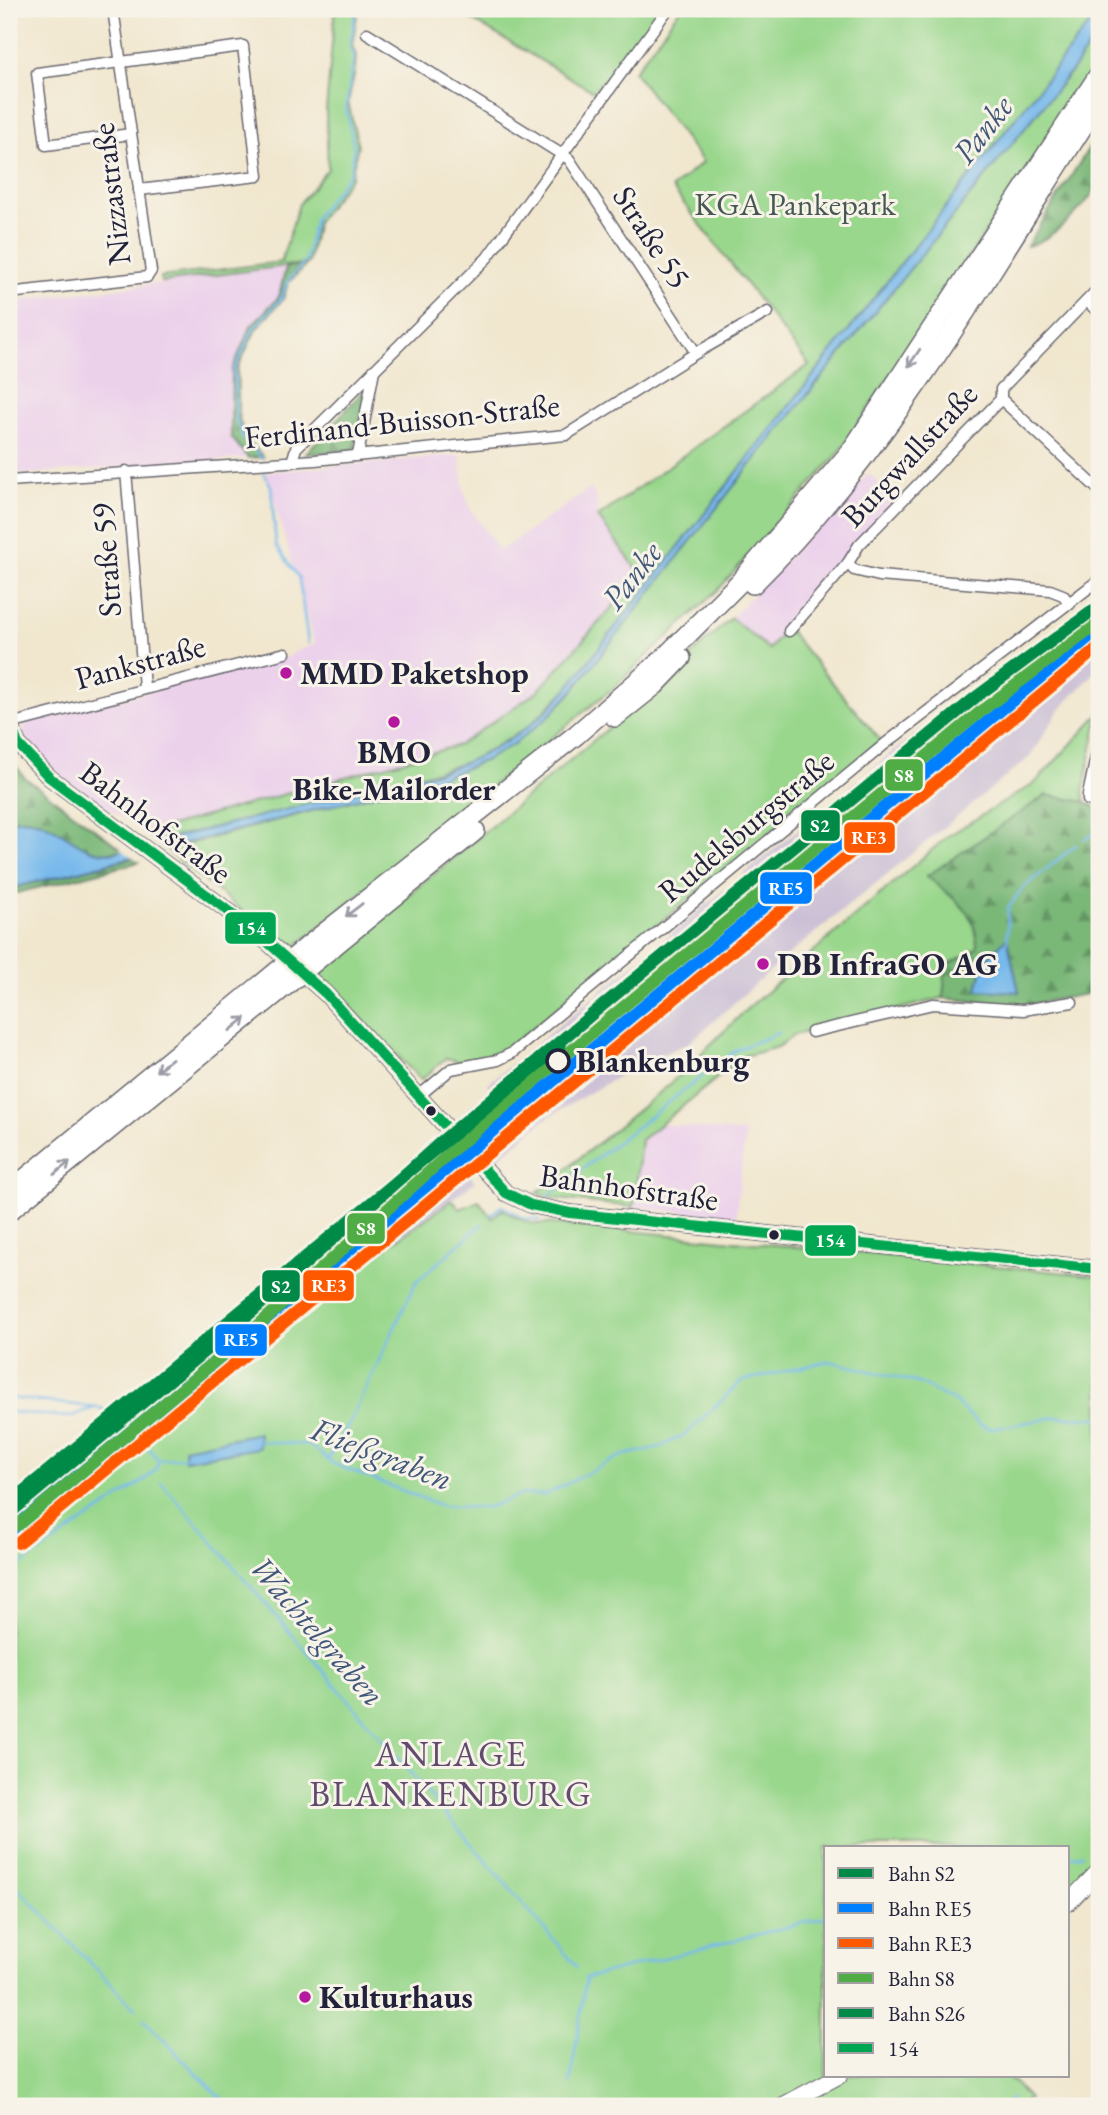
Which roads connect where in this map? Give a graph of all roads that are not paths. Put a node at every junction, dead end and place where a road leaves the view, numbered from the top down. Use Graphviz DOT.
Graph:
graph roads {
  1 [pos="113,9"];
  2 [pos="668,9"];
  3 [pos="367,33"];
  4 [pos="120,63"];
  5 [pos="1099,75"];
  6 [pos="1099,101"];
  7 [pos="131,134"];
  8 [pos="562,152"];
  9 [pos="139,190"];
  10 [pos="1099,288"];
  11 [pos="9,293"];
  12 [pos="1087,301"];
  13 [pos="768,312"];
  14 [pos="1099,313"];
  15 [pos="696,353"];
  16 [pos="374,370"];
  17 [pos="1001,399"];
  18 [pos="358,455"];
  19 [pos="292,462"];
  20 [pos="126,471"];
  21 [pos="9,481"];
  22 [pos="1099,490"];
  23 [pos="848,563"];
  24 [pos="1099,580"];
  25 [pos="1070,604"];
  26 [pos="789,631"];
  27 [pos="285,653"];
  28 [pos="144,687"];
  29 [pos="9,723"];
  30 [pos="1099,743"];
  31 [pos="1099,804"];
  32 [pos="313,953"];
  33 [pos="278,981"];
  34 [pos="1072,1002"];
  35 [pos="812,1032"];
  36 [pos="420,1095"];
  37 [pos="9,1192"];
  38 [pos="9,1211"];
  39 [pos="1099,1269"];
  40 [pos="1099,1871"];
  41 [pos="1070,1901"];
  42 [pos="838,2076"];
  43 [pos="782,2106"];
  1 -- 4 [label="street, Nizzastraße"];
  2 -- 8 [label="street"];
  3 -- 8 [label="street"];
  4 -- 7 [label="street, Nizzastraße"];
  4 -- 7 [label="street"];
  4 -- 9 [label="street"];
  5 -- 32 [label="highway, one-way"];
  6 -- 32 [label="highway"];
  7 -- 9 [label="street, Nizzastraße"];
  8 -- 15 [label="street, Straße 55"];
  8 -- 16 [label="street"];
  9 -- 11 [label="street, Nizzastraße"];
  10 -- 12 [label="street, Burgwallstraße"];
  12 -- 14 [label="street"];
  12 -- 17 [label="street, Burgwallstraße"];
  13 -- 15 [label="street, Ferdinand-Buisson-Straße"];
  15 -- 18 [label="street, Ferdinand-Buisson-Straße"];
  16 -- 18 [label="street"];
  16 -- 19 [label="street"];
  17 -- 22 [label="street"];
  17 -- 23 [label="street, Burgwallstraße"];
  18 -- 19 [label="street, Ferdinand-Buisson-Straße"];
  19 -- 20 [label="street, Ferdinand-Buisson-Straße"];
  20 -- 21 [label="street, Ferdinand-Buisson-Straße"];
  20 -- 28 [label="street, Straße 59"];
  23 -- 25 [label="street"];
  23 -- 26 [label="street, Burgwallstraße"];
  24 -- 25 [label="street, Rudelsburgstraße"];
  25 -- 36 [label="street, Rudelsburgstraße"];
  27 -- 28 [label="street, Pankstraße"];
  28 -- 29 [label="street, Pankstraße"];
  29 -- 36 [label="main road, Bahnhofstraße"];
  30 -- 31 [label="street"];
  32 -- 33 [label="highway, bridge"];
  33 -- 37 [label="highway, one-way"];
  38 -- 33 [label="highway, one-way"];
  34 -- 35 [label="street"];
  36 -- 39 [label="main road, Bahnhofstraße"];
  40 -- 41 [label="main road"];
  42 -- 43 [label="main road"];
}
